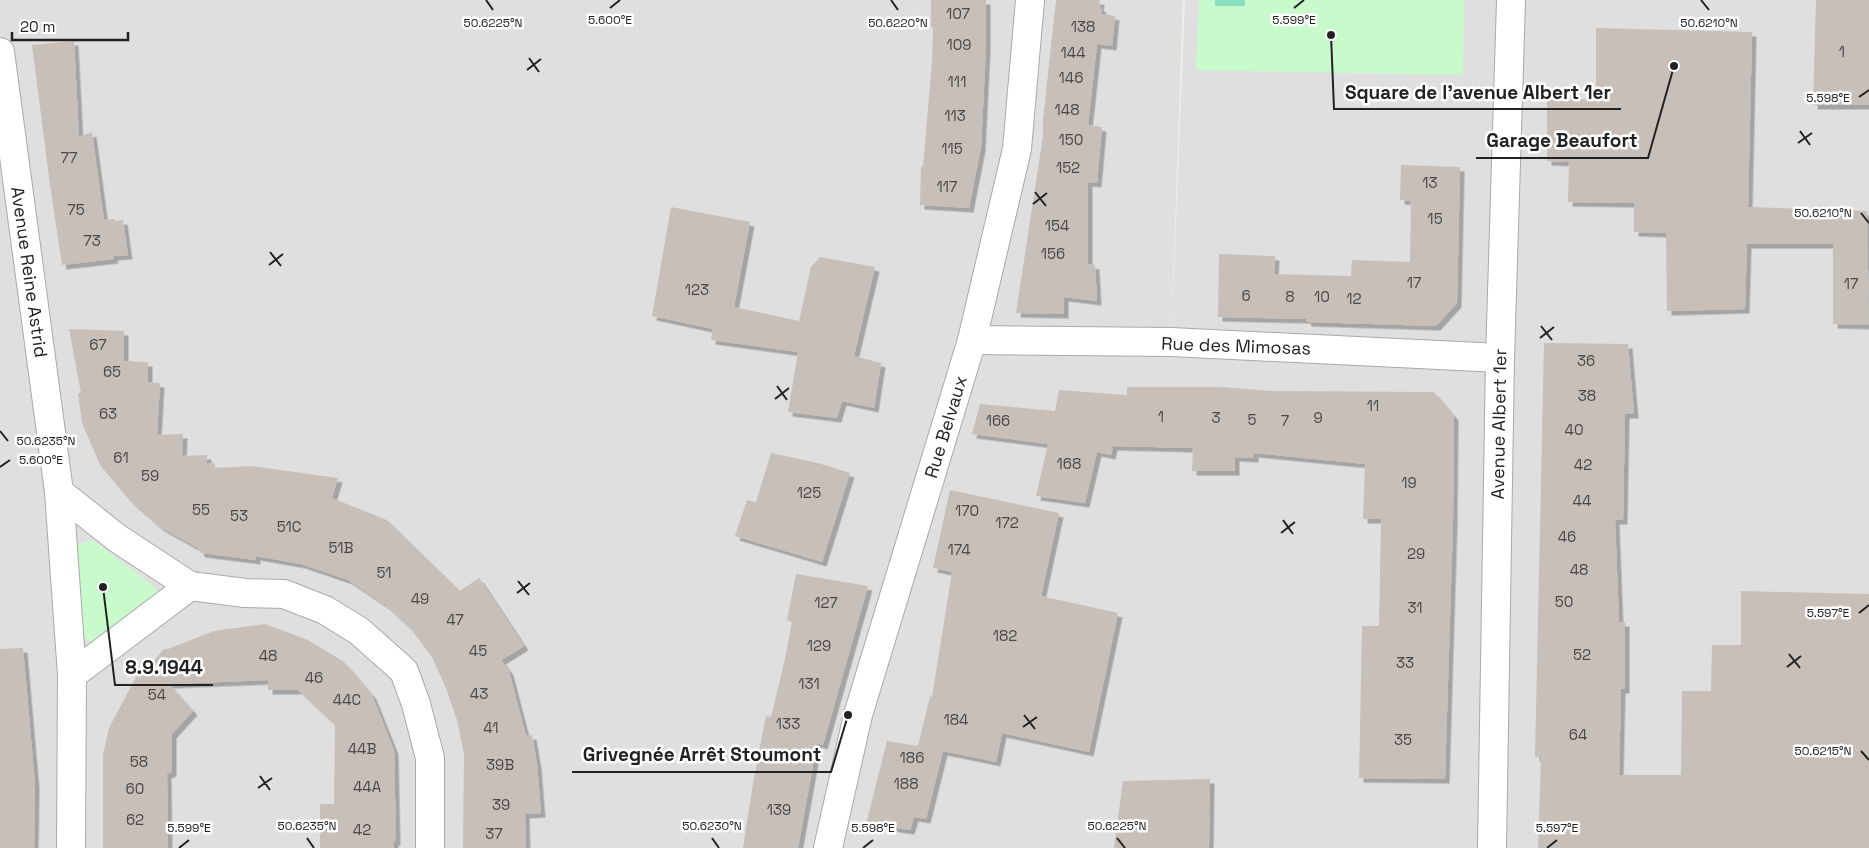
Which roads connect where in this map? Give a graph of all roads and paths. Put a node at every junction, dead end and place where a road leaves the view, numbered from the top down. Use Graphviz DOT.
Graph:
graph roads {
  1 [pos="1030,0"];
  2 [pos="1511,0"];
  3 [pos="0,52"];
  4 [pos="972,340"];
  5 [pos="1500,358"];
  6 [pos="58,492"];
  7 [pos="190,586"];
  8 [pos="72,675"];
  9 [pos="71,848"];
  10 [pos="430,848"];
  11 [pos="828,848"];
  12 [pos="1492,848"];
  1 -- 4 [label="street, Rue Belvaux"];
  2 -- 5 [label="street, Avenue Albert 1er"];
  3 -- 6 [label="street, Avenue Reine Astrid"];
  4 -- 5 [label="street, Rue des Mimosas"];
  4 -- 11 [label="street, Rue Belvaux"];
  5 -- 12 [label="street, Avenue Albert 1er"];
  6 -- 7 [label="street"];
  6 -- 8 [label="street, Avenue Reine Astrid"];
  7 -- 8 [label="street"];
  7 -- 10 [label="street"];
  8 -- 9 [label="street, Avenue Reine Astrid"];
}
